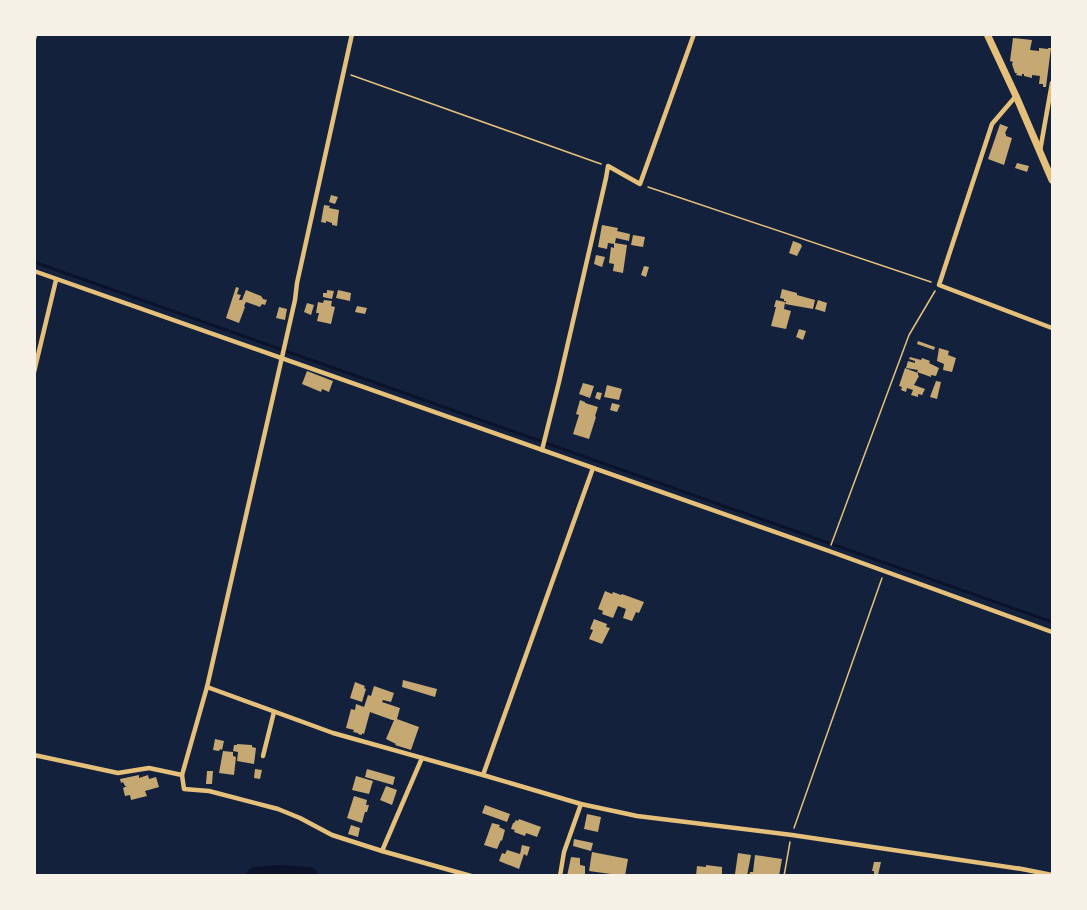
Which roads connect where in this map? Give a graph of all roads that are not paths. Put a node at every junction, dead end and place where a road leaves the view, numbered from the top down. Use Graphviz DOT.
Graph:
graph roads {
  1 [pos="352,34"];
  2 [pos="694,34"];
  3 [pos="987,34"];
  4 [pos="1053,83"];
  5 [pos="1016,96"];
  6 [pos="1040,152"];
  7 [pos="1053,180"];
  8 [pos="34,271"];
  9 [pos="56,280"];
  10 [pos="1053,328"];
  11 [pos="281,358"];
  12 [pos="34,372"];
  13 [pos="542,450"];
  14 [pos="593,468"];
  15 [pos="1053,632"];
  16 [pos="207,687"];
  17 [pos="274,712"];
  18 [pos="34,756"];
  19 [pos="263,756"];
  20 [pos="422,758"];
  21 [pos="182,775"];
  22 [pos="483,775"];
  23 [pos="581,804"];
  24 [pos="382,851"];
  25 [pos="1053,875"];
  26 [pos="471,876"];
  27 [pos="560,876"];
  1 -- 11 [label="street"];
  2 -- 13 [label="street"];
  3 -- 5 [label="main road"];
  4 -- 6 [label="street"];
  5 -- 6 [label="main road"];
  5 -- 10 [label="street"];
  6 -- 7 [label="main road"];
  8 -- 9 [label="street"];
  9 -- 11 [label="street"];
  9 -- 12 [label="street"];
  11 -- 13 [label="street"];
  11 -- 16 [label="street"];
  13 -- 14 [label="street"];
  14 -- 15 [label="street"];
  14 -- 22 [label="street"];
  16 -- 17 [label="street"];
  16 -- 21 [label="street"];
  17 -- 19 [label="street"];
  17 -- 20 [label="street"];
  18 -- 21 [label="street"];
  20 -- 22 [label="street"];
  20 -- 24 [label="street"];
  21 -- 24 [label="street"];
  22 -- 23 [label="street"];
  23 -- 25 [label="street"];
  23 -- 27 [label="street"];
  24 -- 26 [label="street"];
}
